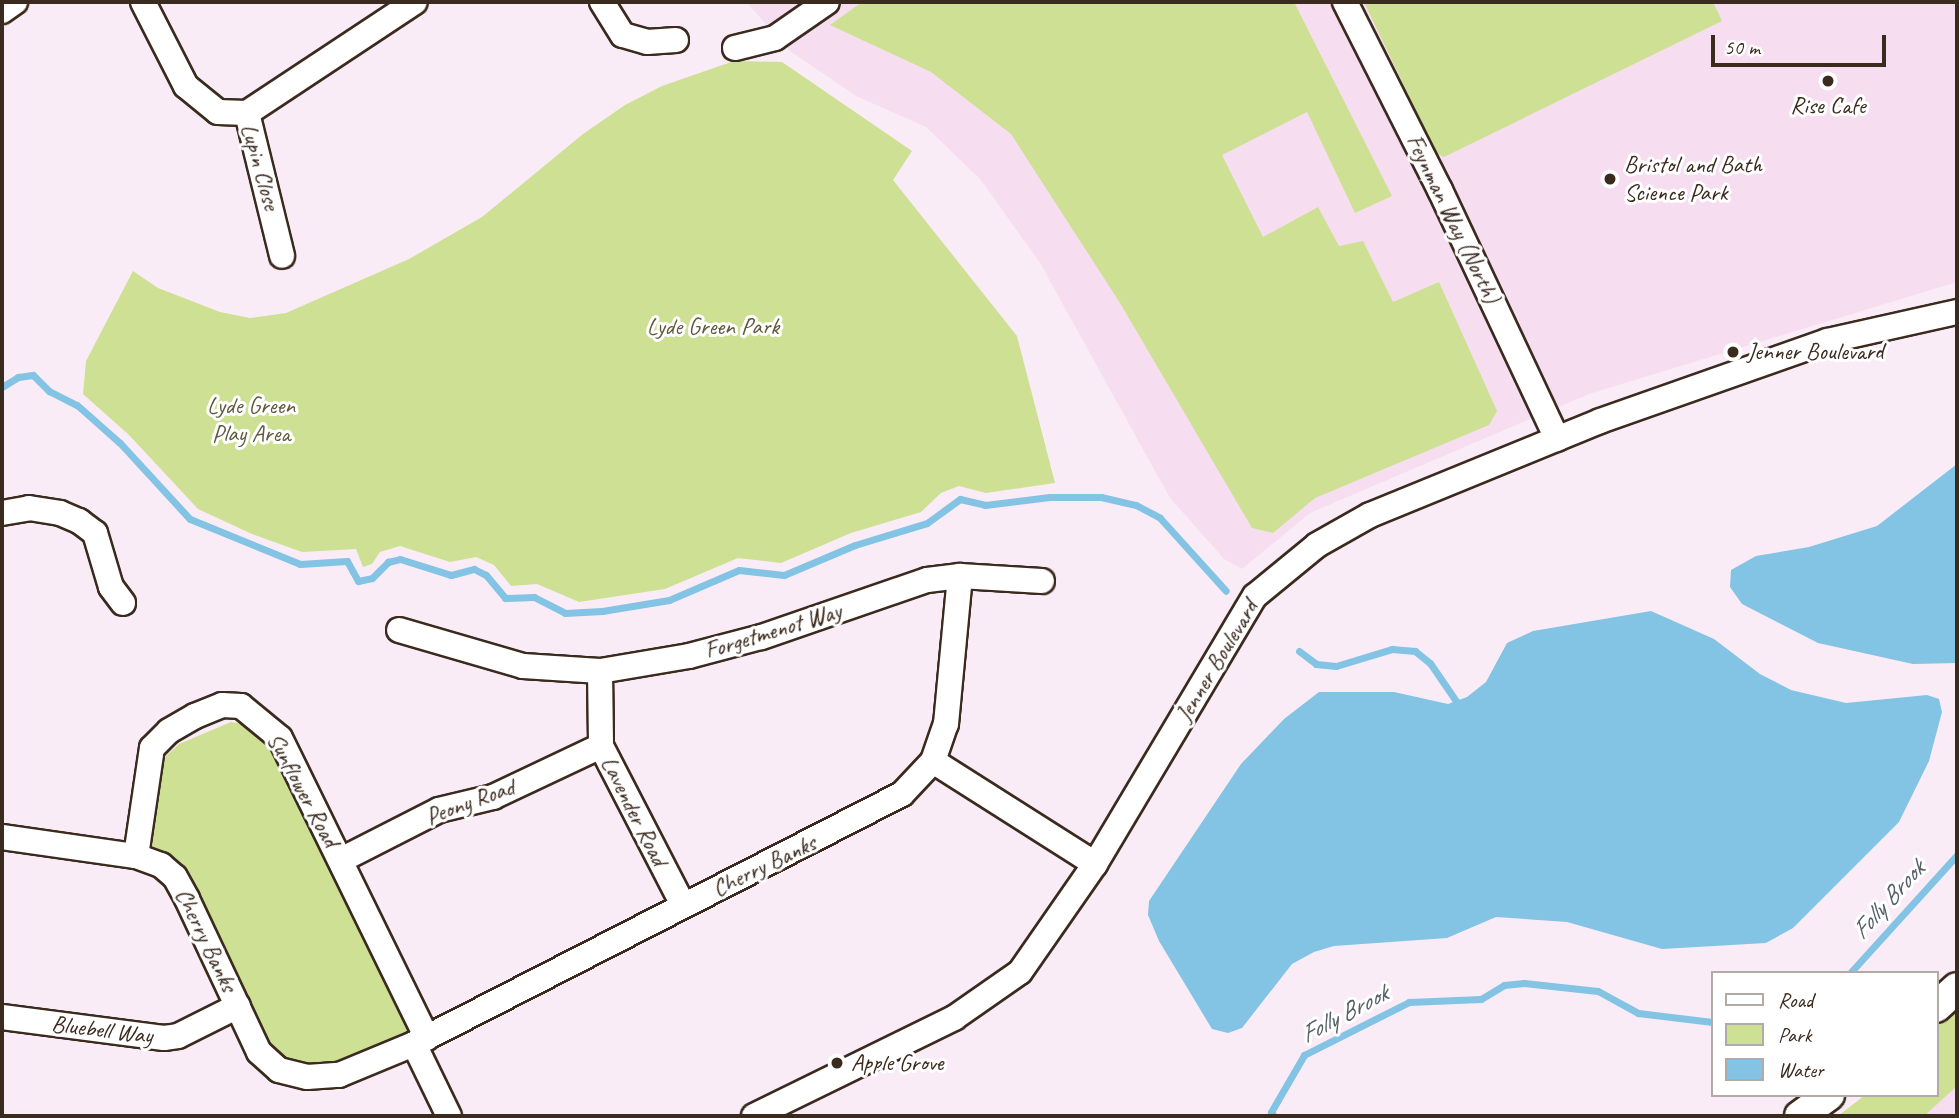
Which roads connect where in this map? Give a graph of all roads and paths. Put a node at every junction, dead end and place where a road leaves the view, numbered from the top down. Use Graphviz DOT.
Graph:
graph roads {
  1 [pos="15,2"];
  2 [pos="143,2"];
  3 [pos="415,2"];
  4 [pos="601,2"];
  5 [pos="827,2"];
  6 [pos="1345,2"];
  7 [pos="2,11"];
  8 [pos="676,40"];
  9 [pos="735,48"];
  10 [pos="247,113"];
  11 [pos="282,256"];
  12 [pos="1957,312"];
  13 [pos="1557,439"];
  14 [pos="2,513"];
  15 [pos="960,576"];
  16 [pos="1042,581"];
  17 [pos="123,603"];
  18 [pos="399,630"];
  19 [pos="600,671"];
  20 [pos="601,746"];
  21 [pos="933,761"];
  22 [pos="2,837"];
  23 [pos="136,856"];
  24 [pos="341,860"];
  25 [pos="1095,864"];
  26 [pos="683,905"];
  27 [pos="1957,988"];
  28 [pos="1938,1005"];
  29 [pos="237,1006"];
  30 [pos="2,1017"];
  31 [pos="420,1041"];
  32 [pos="1826,1097"];
  33 [pos="780,1111"];
  34 [pos="449,1116"];
  35 [pos="754,1116"];
  36 [pos="1800,1116"];
  1 -- 7 [label="street"];
  2 -- 10 [label="street, Lupin Close"];
  3 -- 10 [label="street"];
  4 -- 8 [label="street"];
  5 -- 9 [label="street"];
  6 -- 13 [label="street, Feynman Way (North)"];
  10 -- 11 [label="street, Lupin Close"];
  12 -- 13 [label="street, Jenner Boulevard"];
  13 -- 25 [label="street, Jenner Boulevard"];
  14 -- 17 [label="street"];
  15 -- 16 [label="street, Forgetmenot Way"];
  15 -- 19 [label="street, Forgetmenot Way"];
  15 -- 21 [label="street"];
  18 -- 19 [label="street, Forgetmenot Way"];
  19 -- 20 [label="street, Lavender Road"];
  20 -- 24 [label="street, Peony Road"];
  20 -- 26 [label="street, Lavender Road"];
  21 -- 25 [label="street"];
  21 -- 26 [label="street, Cherry Banks"];
  22 -- 23 [label="street, Cherry Banks"];
  23 -- 24 [label="street, Sunflower Road"];
  23 -- 29 [label="street, Cherry Banks"];
  24 -- 31 [label="street, Sunflower Road"];
  25 -- 33 [label="street, Jenner Boulevard"];
  26 -- 31 [label="street, Cherry Banks"];
  27 -- 28 [label="street"];
  29 -- 30 [label="street, Bluebell Way"];
  29 -- 31 [label="street, Cherry Banks"];
  31 -- 34 [label="street"];
  32 -- 36 [label="street"];
  33 -- 35 [label="street, Jenner Boulevard"];
}
